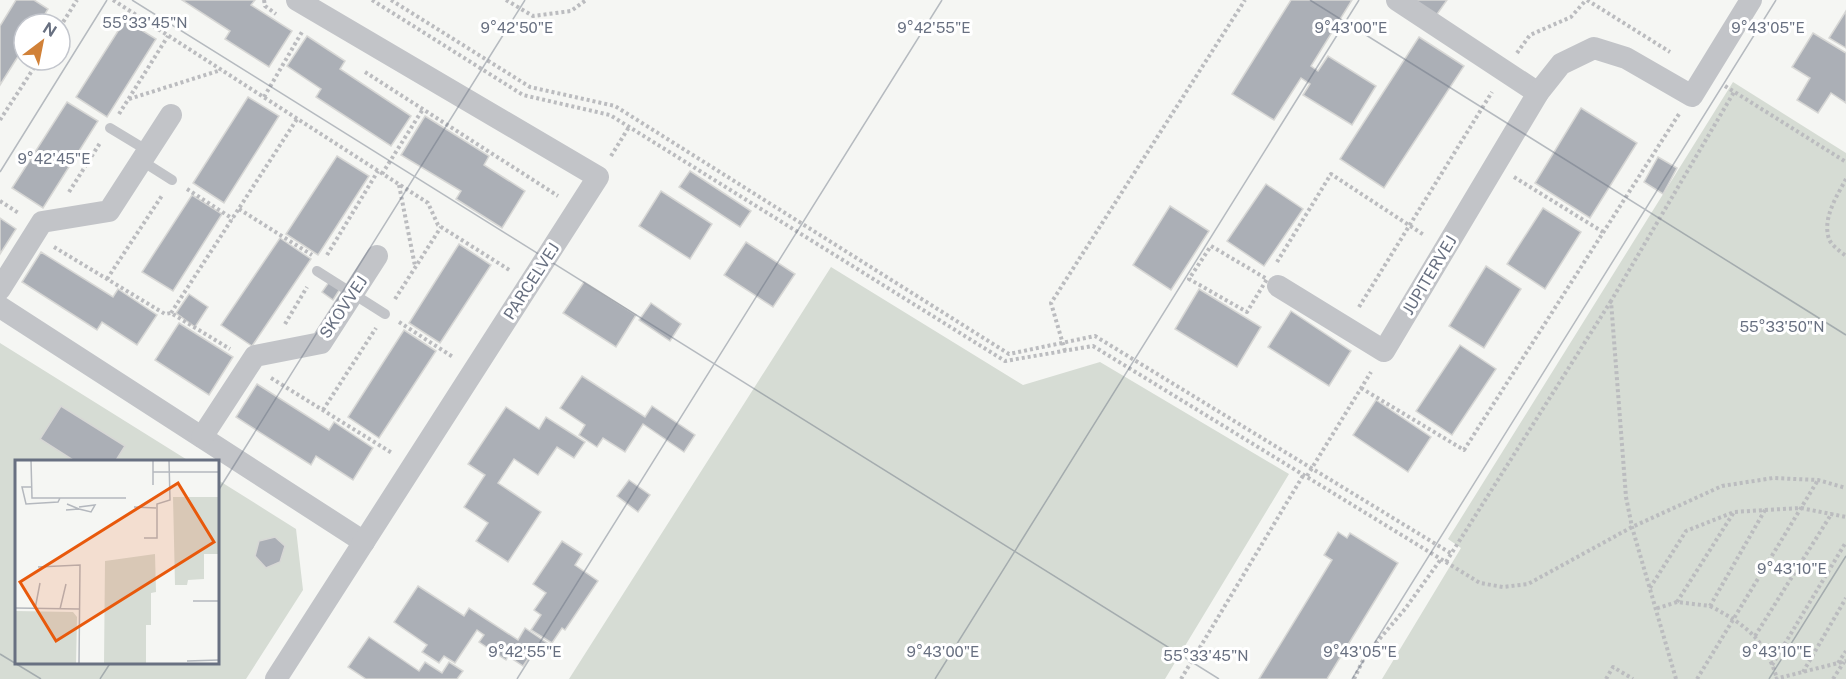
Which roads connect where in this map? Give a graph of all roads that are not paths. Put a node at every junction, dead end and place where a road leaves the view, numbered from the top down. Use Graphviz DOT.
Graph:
graph roads {
  1 [pos="297,0"];
  2 [pos="1397,0"];
  3 [pos="1750,0"];
  4 [pos="1538,93"];
  5 [pos="171,115"];
  6 [pos="110,128"];
  7 [pos="145,156"];
  8 [pos="172,180"];
  9 [pos="377,256"];
  10 [pos="317,271"];
  11 [pos="1273,283"];
  12 [pos="0,289"];
  13 [pos="353,294"];
  14 [pos="0,307"];
  15 [pos="385,314"];
  16 [pos="202,437"];
  17 [pos="364,542"];
  18 [pos="276,679"];
  1 -- 17 [label="street, PARCELVEJ"];
  2 -- 4 [label="street"];
  3 -- 4 [label="street, JUPITERVEJ"];
  4 -- 11 [label="street, JUPITERVEJ"];
  5 -- 7 [label="street"];
  6 -- 7 [label="lane"];
  7 -- 8 [label="lane"];
  7 -- 12 [label="street"];
  9 -- 13 [label="street, SKOVVEJ"];
  10 -- 13 [label="lane"];
  13 -- 15 [label="lane"];
  13 -- 16 [label="street, SKOVVEJ"];
  14 -- 16 [label="street"];
  16 -- 17 [label="street"];
  17 -- 18 [label="street, PARCELVEJ"];
}
